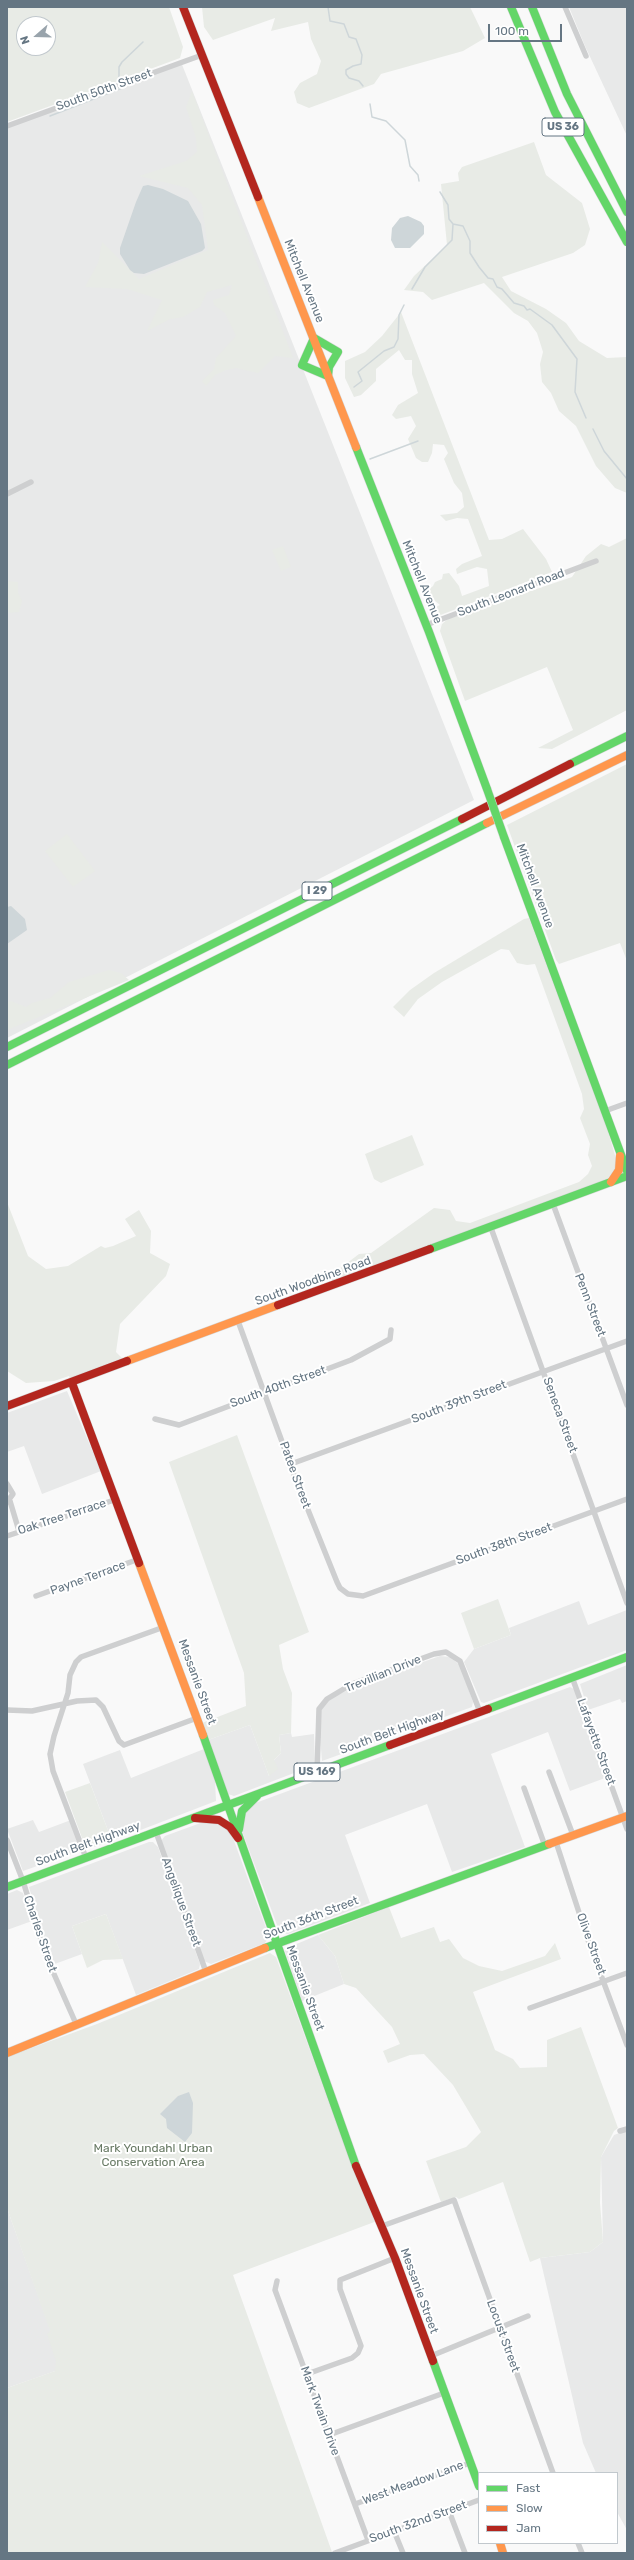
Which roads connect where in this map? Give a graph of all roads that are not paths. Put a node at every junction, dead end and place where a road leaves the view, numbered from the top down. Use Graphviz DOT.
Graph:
graph roads {
  1 [pos="183,7"];
  2 [pos="511,7"];
  3 [pos="532,7"];
  4 [pos="565,7"];
  5 [pos="202,55"];
  6 [pos="586,56"];
  7 [pos="7,126"];
  8 [pos="627,212"];
  9 [pos="627,242"];
  10 [pos="314,338"];
  11 [pos="328,376"];
  12 [pos="31,482"];
  13 [pos="7,494"];
  14 [pos="596,561"];
  15 [pos="426,625"];
  16 [pos="625,737"];
  17 [pos="627,755"];
  18 [pos="7,1047"];
  19 [pos="7,1065"];
  20 [pos="627,1103"];
  21 [pos="605,1111"];
  22 [pos="621,1154"];
  23 [pos="627,1171"];
  24 [pos="627,1176"];
  25 [pos="611,1182"];
  26 [pos="553,1204"];
  27 [pos="491,1228"];
  28 [pos="238,1321"];
  29 [pos="391,1330"];
  30 [pos="627,1341"];
  31 [pos="606,1348"];
  32 [pos="544,1370"];
  33 [pos="72,1383"];
  34 [pos="265,1392"];
  35 [pos="627,1405"];
  36 [pos="7,1406"];
  37 [pos="155,1419"];
  38 [pos="291,1464"];
  39 [pos="7,1484"];
  40 [pos="117,1499"];
  41 [pos="627,1499"];
  42 [pos="8,1502"];
  43 [pos="595,1511"];
  44 [pos="19,1531"];
  45 [pos="7,1536"];
  46 [pos="139,1559"];
  47 [pos="380,1589"];
  48 [pos="36,1596"];
  49 [pos="627,1603"];
  50 [pos="164,1628"];
  51 [pos="627,1657"];
  52 [pos="572,1677"];
  53 [pos="65,1704"];
  54 [pos="7,1710"];
  55 [pos="480,1712"];
  56 [pos="197,1718"];
  57 [pos="317,1772"];
  58 [pos="549,1772"];
  59 [pos="524,1788"];
  60 [pos="262,1792"];
  61 [pos="228,1805"];
  62 [pos="625,1817"];
  63 [pos="192,1818"];
  64 [pos="627,1829"];
  65 [pos="156,1832"];
  66 [pos="574,1835"];
  67 [pos="7,1840"];
  68 [pos="556,1842"];
  69 [pos="242,1844"];
  70 [pos="545,1846"];
  71 [pos="86,1858"];
  72 [pos="23,1881"];
  73 [pos="7,1887"];
  74 [pos="277,1944"];
  75 [pos="206,1972"];
  76 [pos="627,1973"];
  77 [pos="605,1981"];
  78 [pos="530,2008"];
  79 [pos="77,2026"];
  80 [pos="627,2045"];
  81 [pos="7,2053"];
  82 [pos="627,2129"];
  83 [pos="620,2131"];
  84 [pos="382,2226"];
  85 [pos="395,2258"];
  86 [pos="277,2281"];
  87 [pos="528,2316"];
  88 [pos="500,2328"];
  89 [pos="431,2356"];
  90 [pos="307,2374"];
  91 [pos="444,2393"];
  92 [pos="328,2434"];
  93 [pos="470,2463"];
  94 [pos="553,2472"];
  95 [pos="478,2483"];
  96 [pos="478,2500"];
  97 [pos="355,2504"];
  98 [pos="449,2511"];
  99 [pos="394,2531"];
  100 [pos="368,2540"];
  101 [pos="337,2553"];
  102 [pos="403,2553"];
  103 [pos="465,2553"];
  1 -- 5 [label="main road, Mitchell Avenue"];
  2 -- 9 [label="main road, US 36"];
  3 -- 8 [label="main road, US 36"];
  4 -- 6 [label="street"];
  5 -- 7 [label="street, South 50th Street"];
  5 -- 10 [label="main road, Mitchell Avenue"];
  10 -- 11 [label="main road, Mitchell Avenue"];
  10 -- 11 [label="main road"];
  10 -- 11 [label="main road"];
  11 -- 15 [label="main road, Mitchell Avenue"];
  12 -- 13 [label="street"];
  14 -- 15 [label="street, South Leonard Road"];
  15 -- 21 [label="main road, Mitchell Avenue, bridge"];
  16 -- 18 [label="main road, I 29"];
  17 -- 19 [label="main road, I 29"];
  20 -- 21 [label="street"];
  21 -- 22 [label="main road, Mitchell Avenue"];
  22 -- 23 [label="main road, Mitchell Avenue"];
  22 -- 25 [label="main road"];
  24 -- 25 [label="main road, South Woodbine Road"];
  25 -- 26 [label="main road, South Woodbine Road"];
  26 -- 27 [label="main road, South Woodbine Road"];
  26 -- 31 [label="street, Penn Street"];
  27 -- 28 [label="main road, South Woodbine Road"];
  27 -- 32 [label="street, Seneca Street"];
  28 -- 33 [label="main road, South Woodbine Road"];
  28 -- 34 [label="street, Patee Street"];
  29 -- 34 [label="street, South 40th Street"];
  30 -- 31 [label="street, South 39th Street"];
  31 -- 32 [label="street, South 39th Street"];
  31 -- 35 [label="street, Penn Street"];
  32 -- 38 [label="street, South 39th Street"];
  32 -- 43 [label="street, Seneca Street"];
  33 -- 36 [label="main road, South Woodbine Road"];
  33 -- 40 [label="main road, Messanie Street"];
  34 -- 37 [label="street, South 40th Street"];
  34 -- 38 [label="street, Patee Street"];
  38 -- 47 [label="street, Patee Street"];
  39 -- 42 [label="street"];
  40 -- 44 [label="street, Oak Tree Terrace"];
  40 -- 46 [label="main road, Messanie Street"];
  41 -- 43 [label="street, South 38th Street"];
  42 -- 44 [label="street"];
  43 -- 47 [label="street, South 38th Street"];
  43 -- 49 [label="street, Seneca Street"];
  44 -- 45 [label="street, Oak Tree Terrace"];
  46 -- 48 [label="street, Payne Terrace"];
  46 -- 50 [label="main road, Messanie Street"];
  50 -- 53 [label="street"];
  50 -- 56 [label="main road, Messanie Street"];
  51 -- 52 [label="main road, South Belt Highway / US 169"];
  52 -- 55 [label="main road, South Belt Highway / US 169"];
  52 -- 62 [label="street, Lafayette Street"];
  53 -- 54 [label="street"];
  53 -- 56 [label="street"];
  53 -- 71 [label="street"];
  55 -- 57 [label="main road, South Belt Highway / US 169"];
  55 -- 57 [label="street, Trevillian Drive"];
  56 -- 61 [label="main road, Messanie Street"];
  57 -- 60 [label="main road, South Belt Highway / US 169"];
  58 -- 66 [label="street"];
  59 -- 70 [label="street"];
  60 -- 61 [label="main road, South Belt Highway / US 169"];
  60 -- 69 [label="main road"];
  61 -- 63 [label="main road, South Belt Highway / US 169"];
  61 -- 69 [label="main road, Messanie Street"];
  62 -- 64 [label="street, Lafayette Street"];
  62 -- 66 [label="main road, South 36th Street"];
  63 -- 65 [label="main road, South Belt Highway / US 169"];
  63 -- 69 [label="main road"];
  65 -- 71 [label="main road, South Belt Highway / US 169"];
  65 -- 75 [label="street, Angelique Street"];
  66 -- 68 [label="main road, South 36th Street"];
  67 -- 72 [label="street, Charles Street"];
  68 -- 70 [label="main road, South 36th Street"];
  68 -- 77 [label="street, Olive Street"];
  69 -- 74 [label="main road, Messanie Street"];
  70 -- 74 [label="main road, South 36th Street"];
  71 -- 72 [label="main road, South Belt Highway / US 169"];
  72 -- 73 [label="main road, South Belt Highway / US 169"];
  72 -- 79 [label="street, Charles Street"];
  74 -- 75 [label="main road, South 36th Street"];
  74 -- 84 [label="main road, Messanie Street"];
  75 -- 79 [label="main road, South 36th Street"];
  76 -- 77 [label="street"];
  77 -- 78 [label="street"];
  77 -- 80 [label="street, Olive Street"];
  79 -- 81 [label="main road, South 36th Street"];
  82 -- 83 [label="street"];
  84 -- 85 [label="main road, Messanie Street"];
  84 -- 88 [label="street, Locust Street"];
  85 -- 89 [label="main road, Messanie Street"];
  85 -- 90 [label="street"];
  86 -- 90 [label="street, Mark Twain Drive"];
  87 -- 88 [label="street"];
  88 -- 89 [label="street"];
  88 -- 94 [label="street, Locust Street"];
  89 -- 91 [label="main road, Messanie Street"];
  90 -- 92 [label="street, Mark Twain Drive"];
  91 -- 92 [label="street"];
  91 -- 93 [label="main road, Messanie Street"];
  92 -- 97 [label="street, Mark Twain Drive"];
  93 -- 95 [label="main road, Messanie Street"];
  93 -- 97 [label="street, West Meadow Lane"];
  96 -- 98 [label="street, South 32nd Street"];
  97 -- 100 [label="street, Mark Twain Drive"];
  98 -- 99 [label="street, South 32nd Street"];
  98 -- 103 [label="street"];
  99 -- 100 [label="street, South 32nd Street"];
  99 -- 102 [label="street"];
  100 -- 101 [label="street, South 32nd Street"];
}
